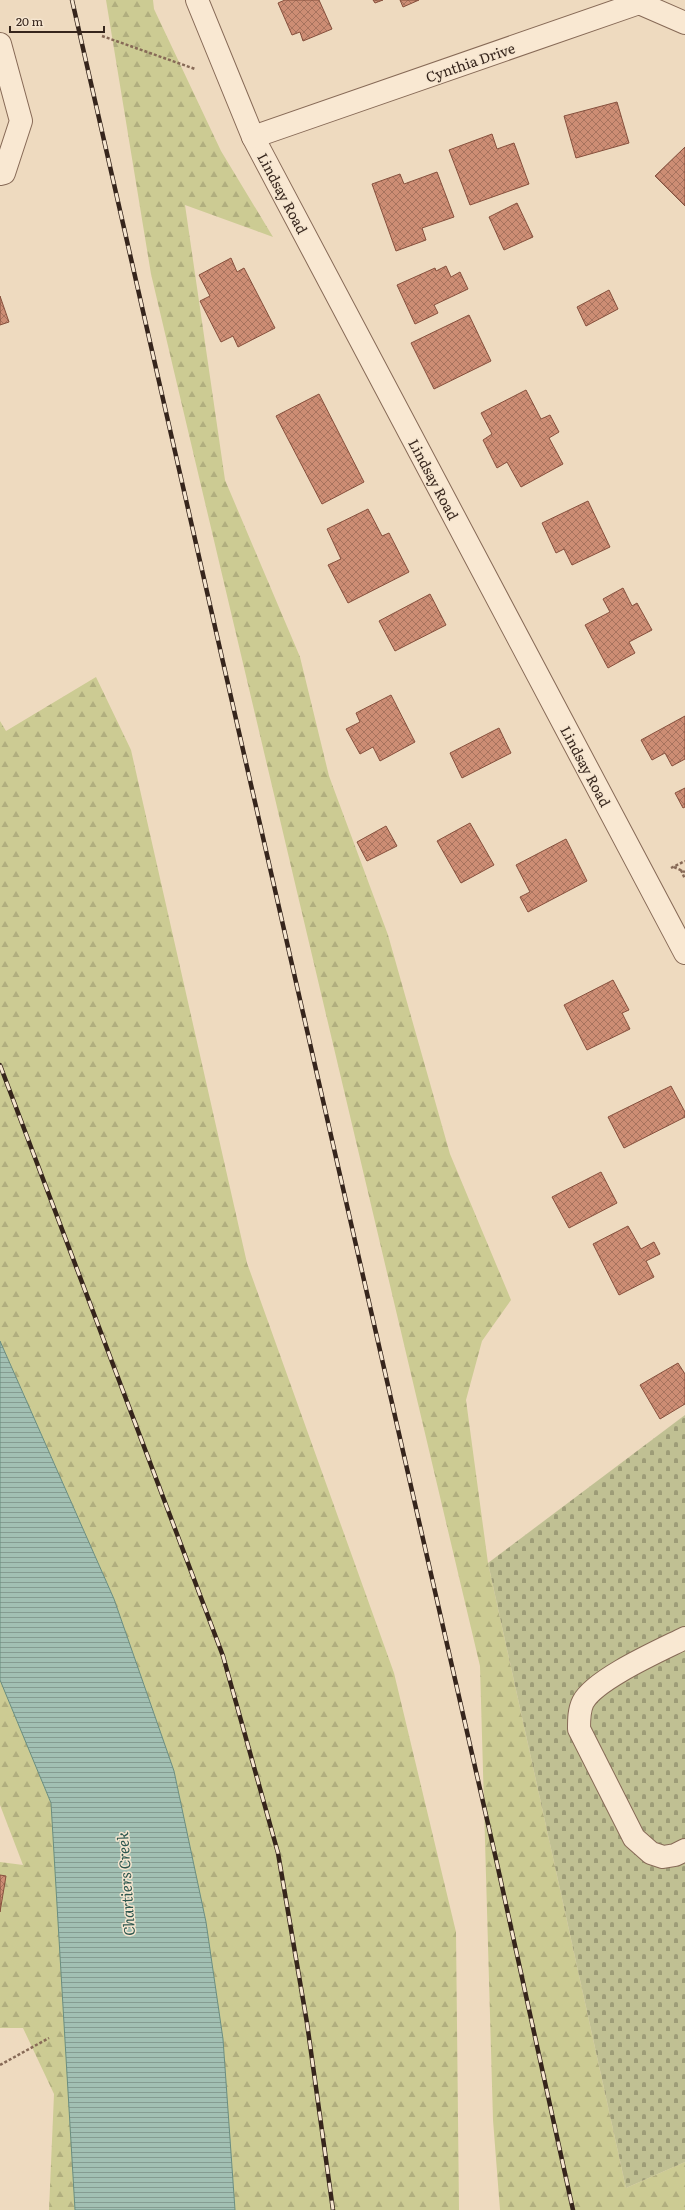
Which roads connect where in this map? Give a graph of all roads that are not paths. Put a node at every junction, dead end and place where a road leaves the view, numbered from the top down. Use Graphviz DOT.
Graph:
graph roads {
  1 [pos="197,0"];
  2 [pos="640,2"];
  3 [pos="685,23"];
  4 [pos="0,44"];
  5 [pos="253,137"];
  6 [pos="0,174"];
  7 [pos="685,952"];
  8 [pos="685,1638"];
  9 [pos="685,1850"];
  1 -- 5 [label="street, Lindsay Road"];
  2 -- 3 [label="street, Cynthia Drive"];
  2 -- 5 [label="street, Cynthia Drive"];
  4 -- 6 [label="street"];
  5 -- 7 [label="street, Lindsay Road"];
  8 -- 9 [label="street"];
}
